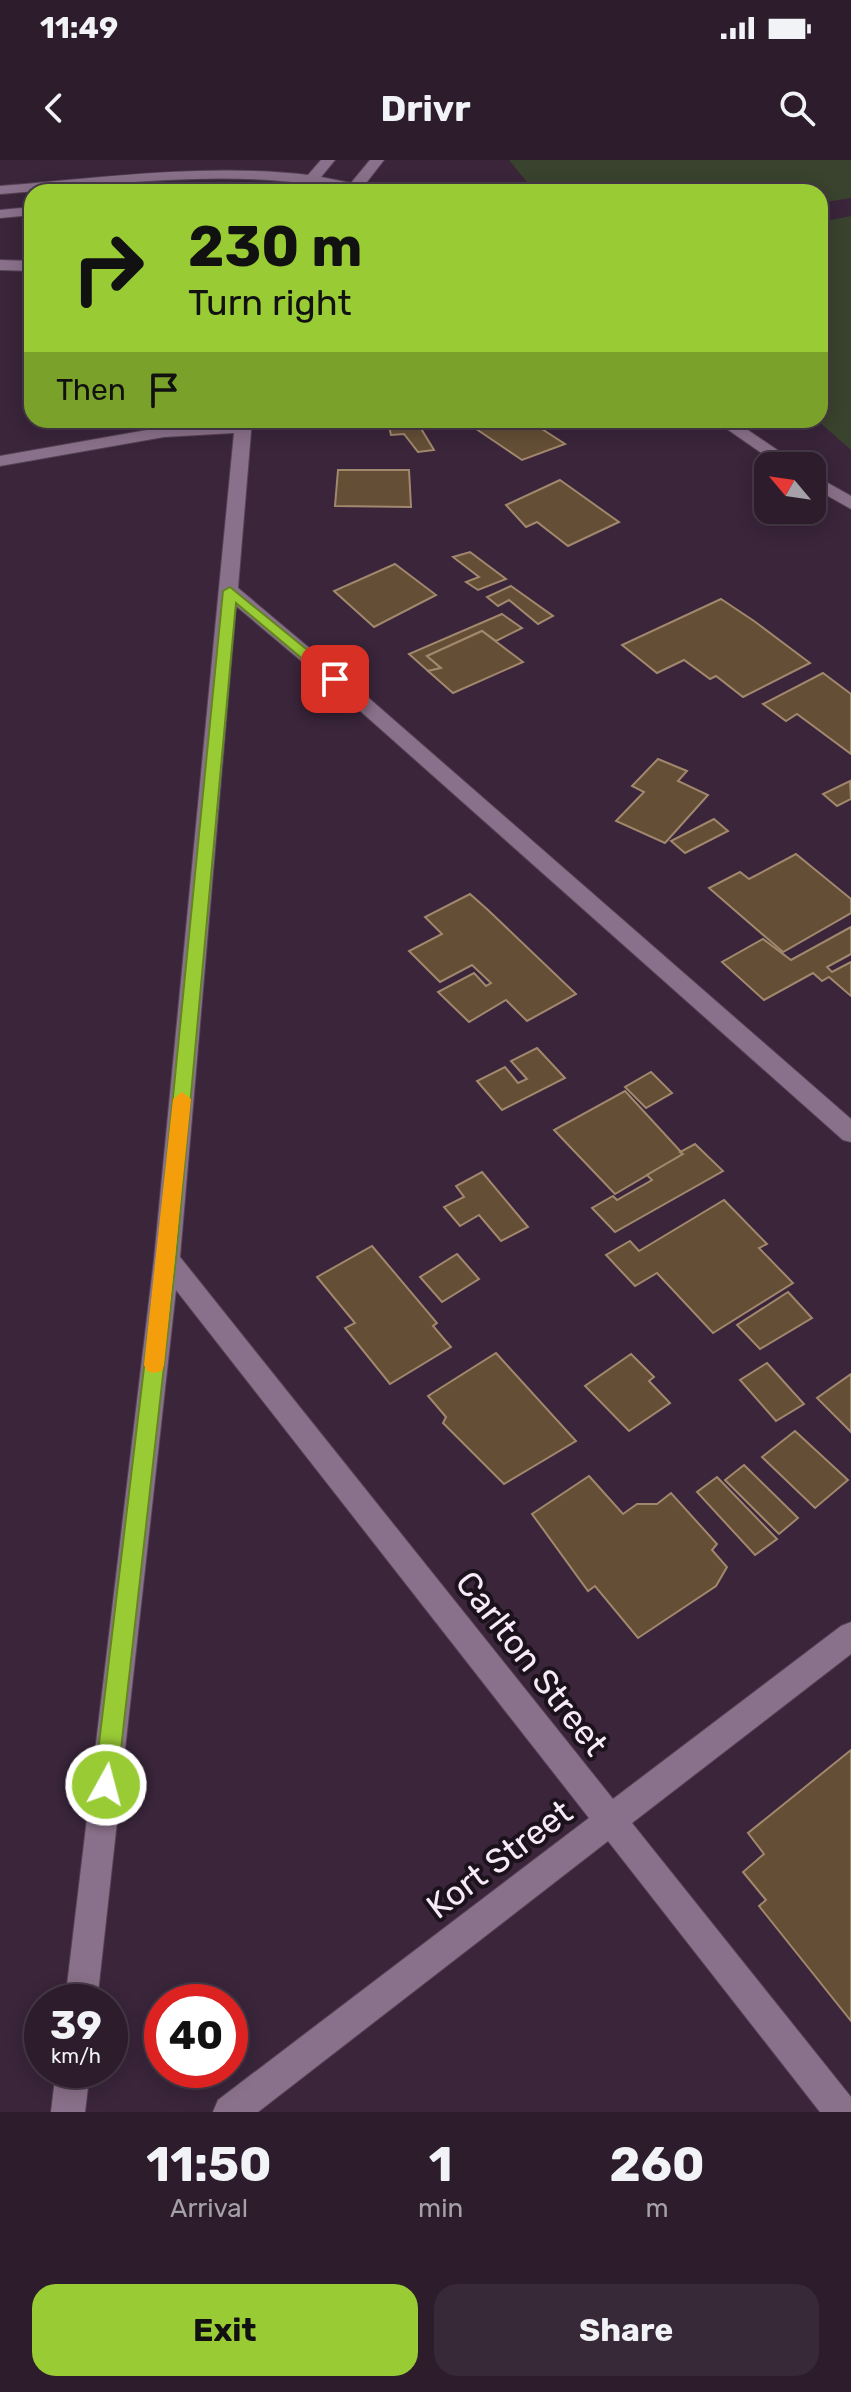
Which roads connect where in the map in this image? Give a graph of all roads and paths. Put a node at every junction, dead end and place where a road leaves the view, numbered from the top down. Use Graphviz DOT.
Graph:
graph roads {
  1 [pos="328,160"];
  2 [pos="377,160"];
  3 [pos="311,179"];
  4 [pos="97,184"];
  5 [pos="308,184"];
  6 [pos="332,184"];
  7 [pos="361,184"];
  8 [pos="24,189"];
  9 [pos="0,190"];
  10 [pos="24,212"];
  11 [pos="0,214"];
  12 [pos="0,265"];
  13 [pos="24,266"];
  14 [pos="204,428"];
  15 [pos="244,428"];
  16 [pos="734,428"];
  17 [pos="771,452"];
  18 [pos="0,461"];
  19 [pos="826,488"];
  20 [pos="851,504"];
  21 [pos="230,591"];
  22 [pos="851,1133"];
  23 [pos="167,1259"];
  24 [pos="851,1636"];
  25 [pos="612,1821"];
  26 [pos="83,1984"];
  27 [pos="71,2088"];
  28 [pos="68,2112"];
  29 [pos="230,2112"];
  30 [pos="841,2112"];
  1 -- 3 [label="street"];
  2 -- 7 [label="street"];
  3 -- 4 [label="street"];
  3 -- 5 [label="street"];
  3 -- 6 [label="street"];
  8 -- 9 [label="street"];
  10 -- 11 [label="street"];
  12 -- 13 [label="street"];
  14 -- 18 [label="street"];
  15 -- 21 [label="street"];
  16 -- 17 [label="street"];
  19 -- 20 [label="street"];
  21 -- 22 [label="street"];
  21 -- 23 [label="street"];
  23 -- 25 [label="street, Carlton Street"];
  23 -- 26 [label="street"];
  24 -- 25 [label="street, Kort Street"];
  25 -- 29 [label="street, Kort Street"];
  25 -- 30 [label="street, Carlton Street"];
  27 -- 28 [label="street"];
}
